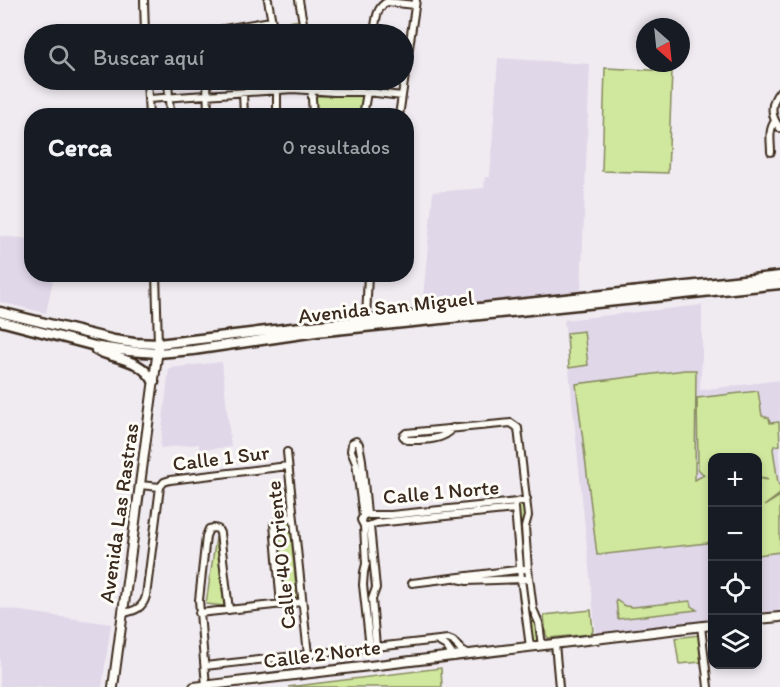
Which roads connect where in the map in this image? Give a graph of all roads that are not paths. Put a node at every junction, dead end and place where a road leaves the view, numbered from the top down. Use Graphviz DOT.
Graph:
graph roads {
  1 [pos="144,0"];
  2 [pos="268,0"];
  3 [pos="299,0"];
  4 [pos="416,2"];
  5 [pos="272,21"];
  6 [pos="145,24"];
  7 [pos="254,24"];
  8 [pos="272,24"];
  9 [pos="303,24"];
  10 [pos="376,24"];
  11 [pos="412,24"];
  12 [pos="148,90"];
  13 [pos="169,90"];
  14 [pos="207,90"];
  15 [pos="277,90"];
  16 [pos="312,90"];
  17 [pos="402,90"];
  18 [pos="780,91"];
  19 [pos="366,92"];
  20 [pos="243,93"];
  21 [pos="207,95"];
  22 [pos="402,96"];
  23 [pos="169,97"];
  24 [pos="148,99"];
  25 [pos="149,108"];
  26 [pos="170,108"];
  27 [pos="208,108"];
  28 [pos="244,108"];
  29 [pos="277,108"];
  30 [pos="313,108"];
  31 [pos="364,108"];
  32 [pos="400,108"];
  33 [pos="775,121"];
  34 [pos="780,128"];
  35 [pos="771,152"];
  36 [pos="780,276"];
  37 [pos="156,282"];
  38 [pos="368,282"];
  39 [pos="780,284"];
  40 [pos="0,312"];
  41 [pos="366,320"];
  42 [pos="0,321"];
  43 [pos="85,344"];
  44 [pos="158,348"];
  45 [pos="154,382"];
  46 [pos="453,428"];
  47 [pos="287,452"];
  48 [pos="288,466"];
  49 [pos="140,485"];
  50 [pos="160,487"];
  51 [pos="526,499"];
  52 [pos="517,502"];
  53 [pos="514,509"];
  54 [pos="366,515"];
  55 [pos="294,517"];
  56 [pos="368,525"];
  57 [pos="525,530"];
  58 [pos="518,532"];
  59 [pos="524,569"];
  60 [pos="454,578"];
  61 [pos="521,579"];
  62 [pos="530,579"];
  63 [pos="412,583"];
  64 [pos="302,602"];
  65 [pos="281,605"];
  66 [pos="229,610"];
  67 [pos="123,613"];
  68 [pos="199,613"];
  69 [pos="780,617"];
  70 [pos="762,619"];
  71 [pos="708,625"];
  72 [pos="701,626"];
  73 [pos="436,641"];
  74 [pos="555,644"];
  75 [pos="542,646"];
  76 [pos="530,647"];
  77 [pos="373,648"];
  78 [pos="308,655"];
  79 [pos="466,655"];
  80 [pos="454,657"];
  81 [pos="205,666"];
  82 [pos="206,686"];
  83 [pos="113,687"];
  84 [pos="194,687"];
  85 [pos="559,687"];
  86 [pos="708,687"];
  1 -- 6 [label="street"];
  2 -- 5 [label="street"];
  3 -- 9 [label="street"];
  4 -- 10 [label="street"];
  4 -- 11 [label="street"];
  5 -- 7 [label="street"];
  5 -- 8 [label="street"];
  12 -- 24 [label="street"];
  13 -- 23 [label="street"];
  14 -- 21 [label="street"];
  15 -- 20 [label="street"];
  15 -- 29 [label="street"];
  16 -- 19 [label="street"];
  16 -- 30 [label="street"];
  17 -- 22 [label="street"];
  18 -- 33 [label="street"];
  19 -- 22 [label="street"];
  19 -- 31 [label="street"];
  20 -- 21 [label="street"];
  20 -- 28 [label="street"];
  21 -- 23 [label="street"];
  21 -- 27 [label="street"];
  22 -- 32 [label="street"];
  23 -- 24 [label="street"];
  23 -- 26 [label="street"];
  24 -- 25 [label="street"];
  33 -- 34 [label="street"];
  33 -- 35 [label="street"];
  36 -- 41 [label="highway, Avenida San Miguel"];
  37 -- 44 [label="street"];
  38 -- 41 [label="street"];
  39 -- 44 [label="highway, Avenida San Miguel"];
  40 -- 44 [label="highway, Avenida San Miguel"];
  41 -- 44 [label="highway, Avenida San Miguel"];
  42 -- 43 [label="highway, Avenida San Miguel"];
  43 -- 44 [label="highway, Avenida San Miguel"];
  43 -- 45 [label="highway"];
  44 -- 45 [label="main road, Avenida Las Rastras"];
  45 -- 49 [label="main road, Avenida Las Rastras"];
  46 -- 46 [label="street"];
  46 -- 51 [label="street"];
  47 -- 48 [label="street, Calle 40 Oriente"];
  48 -- 50 [label="street, Calle 1 Sur"];
  48 -- 55 [label="street, Calle 40 Oriente"];
  49 -- 50 [label="street"];
  49 -- 67 [label="main road, Avenida Las Rastras"];
  50 -- 67 [label="street"];
  51 -- 52 [label="street, Calle 1 Norte"];
  51 -- 57 [label="street"];
  52 -- 53 [label="street"];
  52 -- 54 [label="street, Calle 1 Norte"];
  53 -- 56 [label="street, Calle 1 Norte"];
  53 -- 58 [label="street"];
  54 -- 54 [label="street"];
  54 -- 56 [label="street"];
  54 -- 56 [label="street"];
  55 -- 64 [label="street, Calle 40 Oriente"];
  55 -- 65 [label="street"];
  56 -- 77 [label="street"];
  56 -- 77 [label="street"];
  57 -- 58 [label="street"];
  57 -- 59 [label="street"];
  58 -- 59 [label="street"];
  59 -- 60 [label="street"];
  59 -- 61 [label="street"];
  59 -- 62 [label="street"];
  60 -- 61 [label="street"];
  60 -- 63 [label="street"];
  61 -- 62 [label="street"];
  61 -- 76 [label="street"];
  62 -- 75 [label="street"];
  64 -- 65 [label="street"];
  64 -- 78 [label="street, Calle 40 Oriente"];
  65 -- 66 [label="street"];
  66 -- 68 [label="street"];
  66 -- 68 [label="street"];
  67 -- 83 [label="main road, Avenida Las Rastras"];
  68 -- 81 [label="street"];
  69 -- 70 [label="main road"];
  71 -- 72 [label="main road, Calle 2 Norte"];
  72 -- 74 [label="main road, Calle 2 Norte"];
  72 -- 86 [label="street"];
  73 -- 77 [label="street, Calle 2 Norte"];
  73 -- 79 [label="street"];
  73 -- 80 [label="street"];
  74 -- 75 [label="main road, Calle 2 Norte"];
  74 -- 85 [label="street"];
  75 -- 76 [label="main road, Calle 2 Norte"];
  76 -- 79 [label="main road, Calle 2 Norte"];
  77 -- 78 [label="street, Calle 2 Norte"];
  78 -- 81 [label="street, Calle 2 Norte"];
  79 -- 80 [label="main road, Calle 2 Norte"];
  80 -- 82 [label="main road, Calle 2 Norte"];
  81 -- 82 [label="street"];
  82 -- 84 [label="main road, Calle 2 Norte"];
}
